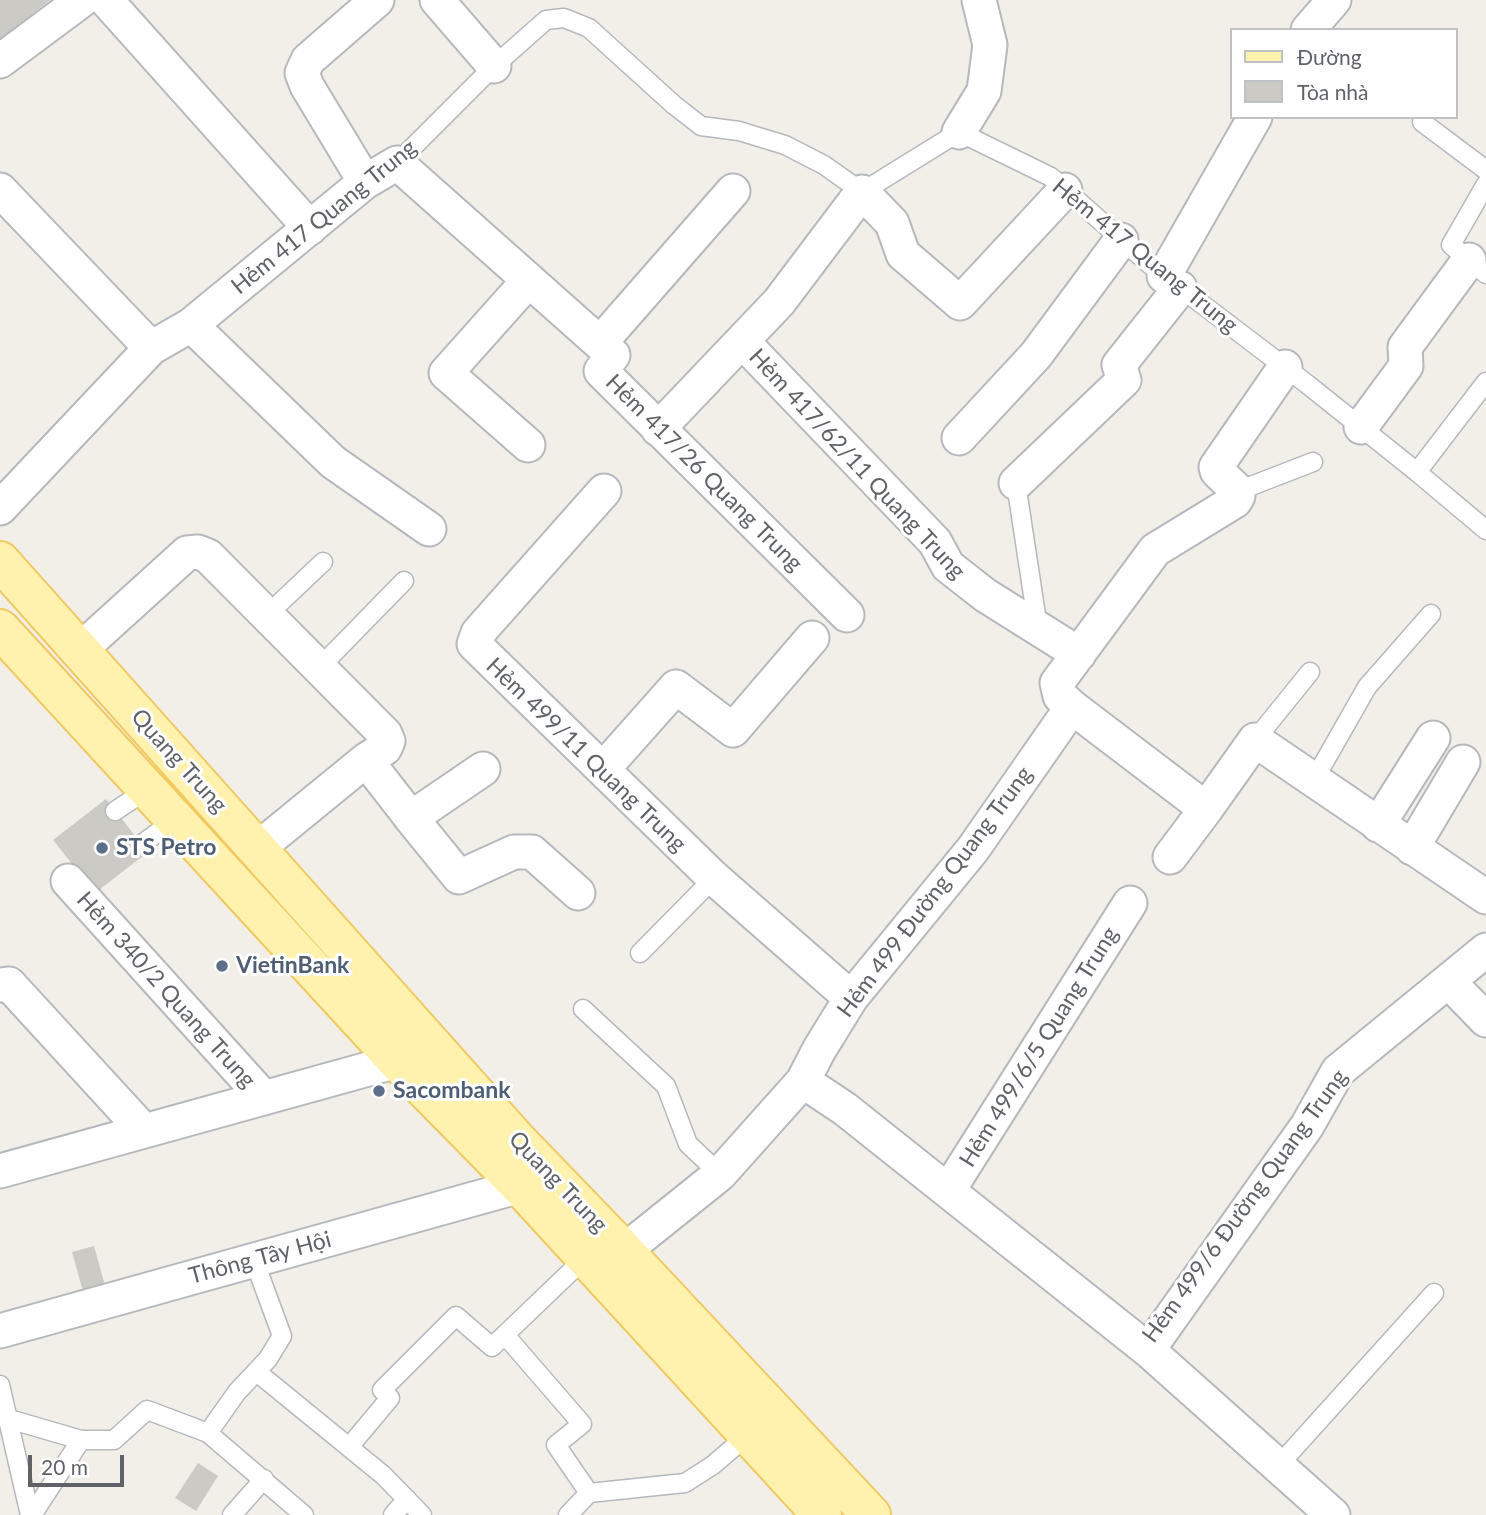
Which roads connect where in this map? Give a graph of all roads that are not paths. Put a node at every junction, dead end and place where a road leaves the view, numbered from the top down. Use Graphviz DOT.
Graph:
graph roads {
  1 [pos="82,0"];
  2 [pos="106,0"];
  3 [pos="377,0"];
  4 [pos="438,0"];
  5 [pos="979,0"];
  6 [pos="1330,1"];
  7 [pos="1310,28"];
  8 [pos="0,61"];
  9 [pos="494,66"];
  10 [pos="1254,119"];
  11 [pos="1422,122"];
  12 [pos="959,132"];
  13 [pos="397,163"];
  14 [pos="1486,170"];
  15 [pos="365,182"];
  16 [pos="1486,184"];
  17 [pos="0,190"];
  18 [pos="1065,190"];
  19 [pos="733,191"];
  20 [pos="862,192"];
  21 [pos="310,228"];
  22 [pos="1121,240"];
  23 [pos="1477,267"];
  24 [pos="529,280"];
  25 [pos="1172,282"];
  26 [pos="191,325"];
  27 [pos="742,341"];
  28 [pos="600,343"];
  29 [pos="151,348"];
  30 [pos="1285,367"];
  31 [pos="1486,382"];
  32 [pos="1361,427"];
  33 [pos="658,429"];
  34 [pos="959,438"];
  35 [pos="528,445"];
  36 [pos="1313,462"];
  37 [pos="1417,472"];
  38 [pos="1227,479"];
  39 [pos="1016,483"];
  40 [pos="604,491"];
  41 [pos="0,509"];
  42 [pos="429,529"];
  43 [pos="1486,530"];
  44 [pos="0,561"];
  45 [pos="323,562"];
  46 [pos="404,581"];
  47 [pos="1431,614"];
  48 [pos="847,615"];
  49 [pos="267,616"];
  50 [pos="0,629"];
  51 [pos="1039,629"];
  52 [pos="813,638"];
  53 [pos="80,650"];
  54 [pos="1079,654"];
  55 [pos="319,668"];
  56 [pos="1310,671"];
  57 [pos="1072,707"];
  58 [pos="1433,738"];
  59 [pos="1255,740"];
  60 [pos="366,760"];
  61 [pos="1464,762"];
  62 [pos="604,768"];
  63 [pos="483,769"];
  64 [pos="1314,780"];
  65 [pos="148,789"];
  66 [pos="1206,808"];
  67 [pos="115,811"];
  68 [pos="411,818"];
  69 [pos="176,819"];
  70 [pos="1378,825"];
  71 [pos="142,844"];
  72 [pos="1412,848"];
  73 [pos="257,849"];
  74 [pos="1170,857"];
  75 [pos="714,878"];
  76 [pos="68,881"];
  77 [pos="578,893"];
  78 [pos="1486,897"];
  79 [pos="1130,903"];
  80 [pos="1486,950"];
  81 [pos="640,953"];
  82 [pos="1448,981"];
  83 [pos="0,985"];
  84 [pos="851,998"];
  85 [pos="583,1009"];
  86 [pos="1486,1020"];
  87 [pos="397,1061"];
  88 [pos="803,1081"];
  89 [pos="264,1098"];
  90 [pos="144,1132"];
  91 [pos="0,1171"];
  92 [pos="720,1174"];
  93 [pos="533,1179"];
  94 [pos="948,1191"];
  95 [pos="624,1251"];
  96 [pos="586,1257"];
  97 [pos="254,1260"];
  98 [pos="1434,1293"];
  99 [pos="0,1331"];
  100 [pos="505,1335"];
  101 [pos="1148,1350"];
  102 [pos="258,1373"];
  103 [pos="0,1385"];
  104 [pos="9,1419"];
  105 [pos="208,1433"];
  106 [pos="748,1435"];
  107 [pos="82,1440"];
  108 [pos="349,1447"];
  109 [pos="1278,1466"];
  110 [pos="264,1479"];
  111 [pos="589,1493"];
  112 [pos="407,1499"];
  113 [pos="31,1515"];
  114 [pos="232,1515"];
  115 [pos="303,1515"];
  116 [pos="393,1515"];
  117 [pos="422,1515"];
  118 [pos="568,1515"];
  119 [pos="822,1515"];
  120 [pos="871,1515"];
  121 [pos="1333,1515"];
  1 -- 8 [label="street"];
  2 -- 21 [label="street"];
  3 -- 15 [label="street"];
  4 -- 9 [label="street"];
  5 -- 12 [label="street"];
  6 -- 7 [label="street"];
  9 -- 13 [label="lane, Hẻm 417 Quang Trung"];
  9 -- 20 [label="lane, Hẻm 417 Quang Trung"];
  10 -- 25 [label="street"];
  11 -- 14 [label="lane"];
  12 -- 18 [label="lane, Hẻm 417 Quang Trung"];
  12 -- 20 [label="lane"];
  13 -- 15 [label="street, Hẻm 417 Quang Trung"];
  13 -- 24 [label="street, Hẻm 417/26 Quang Trung"];
  15 -- 21 [label="street, Hẻm 417 Quang Trung"];
  16 -- 23 [label="lane"];
  17 -- 29 [label="street"];
  18 -- 20 [label="street"];
  18 -- 22 [label="lane, Hẻm 417 Quang Trung"];
  19 -- 28 [label="street"];
  20 -- 27 [label="street"];
  21 -- 26 [label="street, Hẻm 417 Quang Trung"];
  22 -- 25 [label="lane, Hẻm 417 Quang Trung"];
  22 -- 34 [label="street"];
  23 -- 32 [label="street"];
  24 -- 28 [label="street, Hẻm 417/26 Quang Trung"];
  24 -- 35 [label="street"];
  25 -- 30 [label="lane, Hẻm 417 Quang Trung"];
  25 -- 39 [label="street"];
  26 -- 29 [label="street, Hẻm 417 Quang Trung"];
  26 -- 42 [label="street"];
  27 -- 33 [label="street"];
  27 -- 51 [label="street, Hẻm 417/62/11 Quang Trung"];
  28 -- 33 [label="street, Hẻm 417/26 Quang Trung"];
  29 -- 41 [label="street, Hẻm 417 Quang Trung"];
  30 -- 32 [label="lane, Hẻm 417 Quang Trung"];
  30 -- 38 [label="street"];
  31 -- 37 [label="lane"];
  32 -- 37 [label="lane, Hẻm 417 Quang Trung"];
  33 -- 48 [label="street, Hẻm 417/26 Quang Trung"];
  36 -- 38 [label="lane"];
  37 -- 43 [label="lane, Hẻm 417 Quang Trung"];
  38 -- 54 [label="street"];
  39 -- 51 [label="lane"];
  40 -- 62 [label="street, Hẻm 499/11 Quang Trung"];
  44 -- 53 [label="main road, Quang Trung"];
  45 -- 49 [label="lane"];
  46 -- 55 [label="lane"];
  47 -- 64 [label="lane"];
  49 -- 53 [label="street"];
  49 -- 55 [label="street"];
  50 -- 65 [label="main road, Quang Trung"];
  51 -- 54 [label="street, Hẻm 417/62/11 Quang Trung"];
  52 -- 62 [label="street"];
  53 -- 73 [label="main road, Quang Trung"];
  54 -- 57 [label="street"];
  55 -- 60 [label="street"];
  56 -- 59 [label="lane"];
  57 -- 66 [label="street"];
  57 -- 84 [label="street, Hẻm 499 Đường Quang Trung"];
  58 -- 70 [label="street"];
  59 -- 64 [label="street"];
  59 -- 66 [label="street"];
  60 -- 68 [label="street"];
  60 -- 73 [label="street"];
  61 -- 72 [label="street"];
  62 -- 75 [label="street, Hẻm 499/11 Quang Trung"];
  63 -- 68 [label="street"];
  64 -- 70 [label="street"];
  65 -- 67 [label="lane"];
  65 -- 69 [label="main road, Quang Trung"];
  66 -- 74 [label="street"];
  68 -- 77 [label="street"];
  69 -- 71 [label="lane"];
  69 -- 87 [label="main road, Quang Trung"];
  70 -- 72 [label="street"];
  72 -- 78 [label="street"];
  73 -- 93 [label="main road, Quang Trung"];
  75 -- 81 [label="lane"];
  75 -- 84 [label="street, Hẻm 499/11 Quang Trung"];
  76 -- 89 [label="street, Hẻm 340/2 Quang Trung"];
  79 -- 94 [label="street, Hẻm 499/6/5 Quang Trung"];
  80 -- 82 [label="street, Hẻm 499/6 Đường Quang Trung"];
  82 -- 86 [label="street"];
  82 -- 101 [label="street, Hẻm 499/6 Đường Quang Trung"];
  83 -- 90 [label="street"];
  84 -- 88 [label="street, Hẻm 499 Đường Quang Trung"];
  85 -- 92 [label="lane"];
  87 -- 89 [label="street"];
  87 -- 93 [label="main road, Quang Trung"];
  88 -- 92 [label="street, Hẻm 499 Đường Quang Trung"];
  88 -- 94 [label="street, Hẻm 499/6 Đường Quang Trung"];
  89 -- 90 [label="street"];
  90 -- 91 [label="street"];
  92 -- 95 [label="street, Hẻm 499 Đường Quang Trung"];
  93 -- 95 [label="main road, Quang Trung"];
  93 -- 96 [label="main road, Quang Trung"];
  93 -- 97 [label="street, Thông Tây Hội"];
  94 -- 101 [label="street, Hẻm 499/6 Đường Quang Trung"];
  95 -- 120 [label="main road, Quang Trung"];
  96 -- 100 [label="lane"];
  96 -- 106 [label="main road, Quang Trung"];
  97 -- 99 [label="street, Thông Tây Hội"];
  97 -- 102 [label="lane"];
  98 -- 109 [label="lane"];
  100 -- 108 [label="lane"];
  100 -- 111 [label="lane"];
  101 -- 109 [label="street"];
  102 -- 105 [label="lane"];
  102 -- 108 [label="lane"];
  103 -- 104 [label="lane"];
  104 -- 107 [label="lane"];
  104 -- 113 [label="lane"];
  105 -- 107 [label="lane"];
  105 -- 110 [label="lane"];
  106 -- 111 [label="lane"];
  106 -- 119 [label="main road, Quang Trung"];
  107 -- 113 [label="lane"];
  108 -- 112 [label="lane"];
  109 -- 121 [label="street"];
  110 -- 114 [label="lane"];
  110 -- 115 [label="lane"];
  111 -- 118 [label="lane"];
  112 -- 116 [label="lane"];
  112 -- 117 [label="lane"];
}
